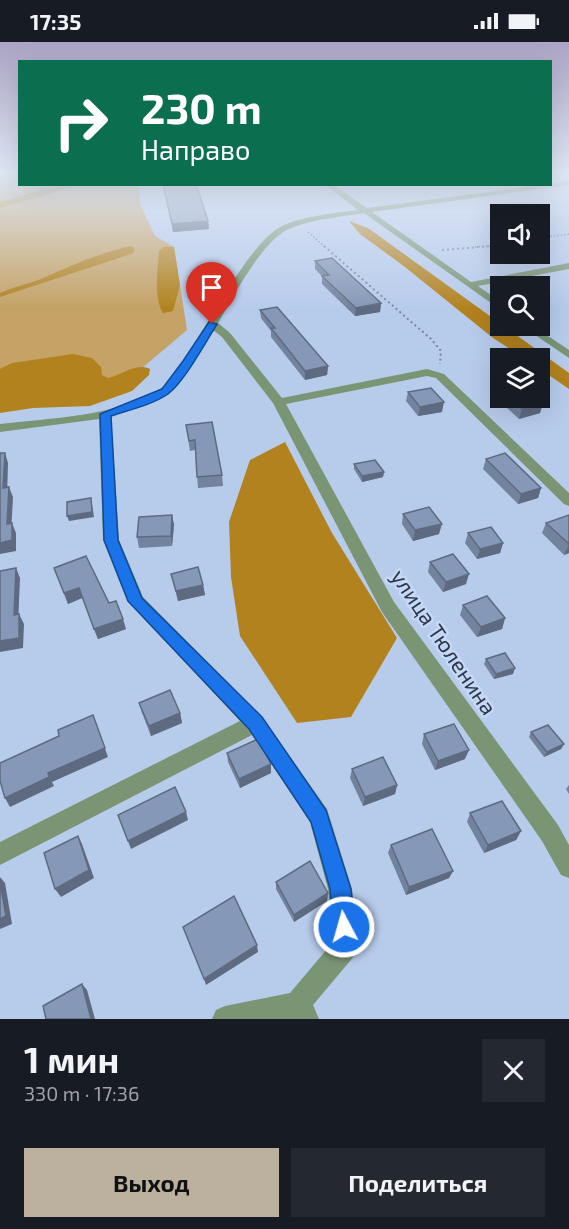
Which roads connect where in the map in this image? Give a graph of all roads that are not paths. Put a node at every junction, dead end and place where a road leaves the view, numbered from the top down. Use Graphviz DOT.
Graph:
graph roads {
  1 [pos="322,218"];
  2 [pos="374,218"];
  3 [pos="569,266"];
  4 [pos="470,285"];
  5 [pos="490,299"];
  6 [pos="212,324"];
  7 [pos="541,336"];
  8 [pos="569,355"];
  9 [pos="279,402"];
  10 [pos="105,421"];
  11 [pos="0,428"];
  12 [pos="569,501"];
  13 [pos="255,723"];
  14 [pos="0,854"];
  15 [pos="569,867"];
  16 [pos="302,1012"];
  17 [pos="225,1019"];
  1 -- 6 [label="street"];
  2 -- 4 [label="street"];
  3 -- 4 [label="street"];
  4 -- 5 [label="street"];
  6 -- 9 [label="street, улица Тюленина"];
  6 -- 10 [label="street"];
  7 -- 8 [label="street"];
  9 -- 12 [label="street"];
  9 -- 15 [label="street, улица Тюленина"];
  10 -- 11 [label="street"];
  10 -- 13 [label="street"];
  13 -- 14 [label="street"];
  13 -- 16 [label="street"];
  16 -- 17 [label="street"];
}
